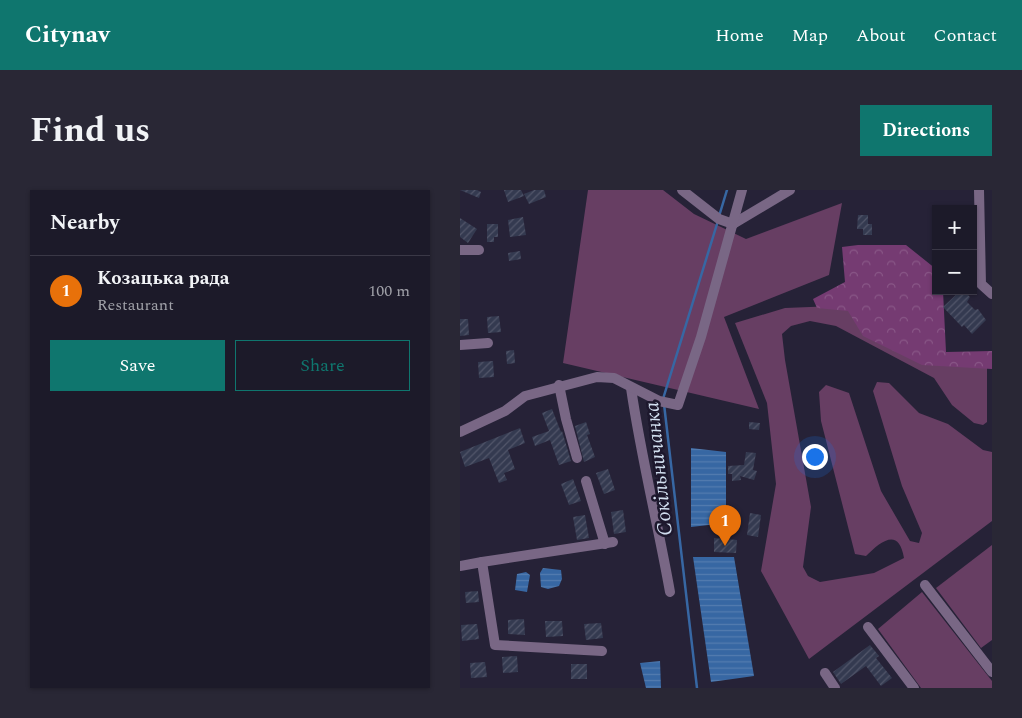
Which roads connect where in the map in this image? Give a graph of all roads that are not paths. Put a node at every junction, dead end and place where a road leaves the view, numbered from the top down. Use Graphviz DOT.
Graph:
graph roads {
  1 [pos="682,190"];
  2 [pos="742,190"];
  3 [pos="790,190"];
  4 [pos="979,190"];
  5 [pos="733,224"];
  6 [pos="460,250"];
  7 [pos="479,250"];
  8 [pos="992,294"];
  9 [pos="488,343"];
  10 [pos="460,345"];
  11 [pos="559,385"];
  12 [pos="631,388"];
  13 [pos="460,432"];
  14 [pos="577,458"];
  15 [pos="586,481"];
  16 [pos="482,562"];
  17 [pos="460,566"];
  18 [pos="924,585"];
  19 [pos="670,592"];
  20 [pos="868,627"];
  21 [pos="602,651"];
  22 [pos="992,672"];
  23 [pos="825,673"];
  24 [pos="835,688"];
  25 [pos="914,688"];
  1 -- 5 [label="street"];
  2 -- 5 [label="street"];
  3 -- 5 [label="street"];
  4 -- 8 [label="street"];
  5 -- 12 [label="street"];
  6 -- 7 [label="street"];
  9 -- 10 [label="street"];
  11 -- 12 [label="street"];
  11 -- 13 [label="street"];
  11 -- 14 [label="street"];
  12 -- 19 [label="street"];
  15 -- 16 [label="street"];
  16 -- 17 [label="street"];
  16 -- 21 [label="street"];
  18 -- 22 [label="street"];
  20 -- 25 [label="street"];
  23 -- 24 [label="street"];
}
